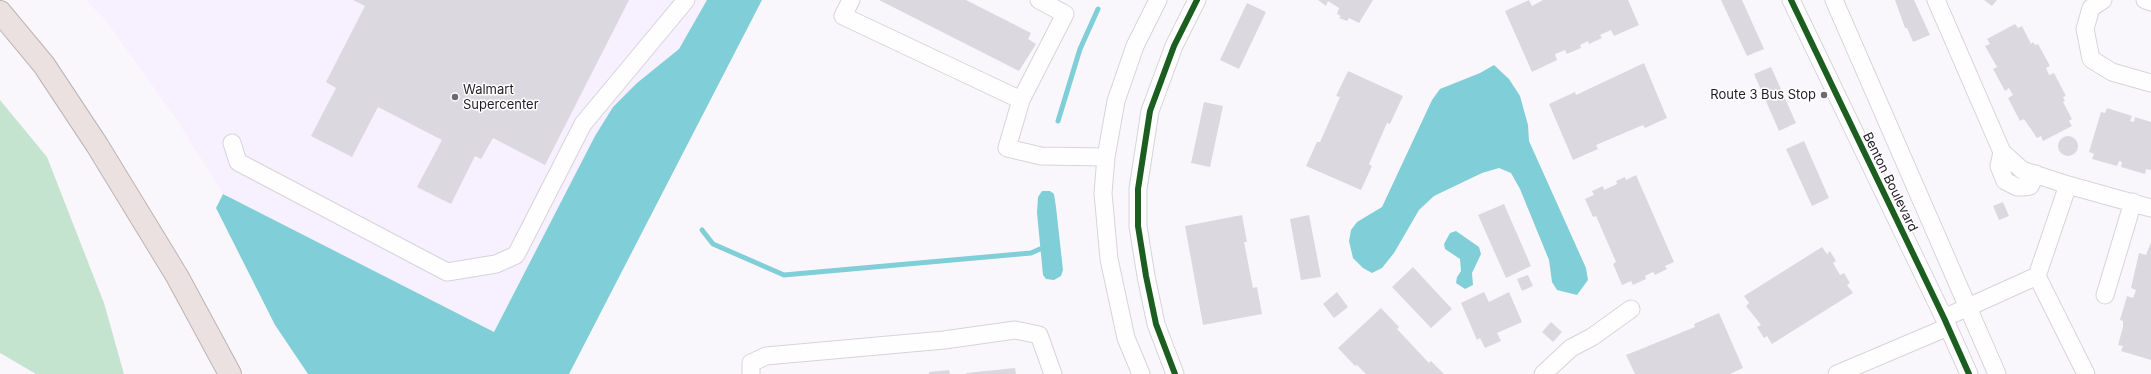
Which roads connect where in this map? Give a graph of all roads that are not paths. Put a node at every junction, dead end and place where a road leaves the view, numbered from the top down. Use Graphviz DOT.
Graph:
graph roads {
  1 [pos="686,0"];
  2 [pos="851,0"];
  3 [pos="1039,0"];
  4 [pos="1158,0"];
  5 [pos="1197,0"];
  6 [pos="1791,0"];
  7 [pos="1834,0"];
  8 [pos="1936,0"];
  9 [pos="2103,0"];
  10 [pos="2145,0"];
  11 [pos="2151,2"];
  12 [pos="0,12"];
  13 [pos="2151,83"];
  14 [pos="1021,100"];
  15 [pos="232,143"];
  16 [pos="1106,157"];
  17 [pos="2068,185"];
  18 [pos="2132,202"];
  19 [pos="2151,208"];
  20 [pos="2036,276"];
  21 [pos="2105,295"];
  22 [pos="1969,308"];
  23 [pos="1631,309"];
  24 [pos="1946,323"];
  25 [pos="230,374"];
  26 [pos="751,374"];
  27 [pos="1053,374"];
  28 [pos="1141,374"];
  29 [pos="1175,374"];
  30 [pos="1543,374"];
  31 [pos="1837,374"];
  32 [pos="1969,374"];
  33 [pos="1997,374"];
  34 [pos="2086,374"];
  1 -- 15 [label="street"];
  2 -- 14 [label="street"];
  3 -- 14 [label="street"];
  4 -- 16 [label="street"];
  5 -- 29 [label="street"];
  6 -- 24 [label="street, Benton Boulevard"];
  7 -- 22 [label="street, Benton Boulevard"];
  8 -- 17 [label="street"];
  9 -- 13 [label="street"];
  10 -- 11 [label="street"];
  12 -- 25 [label="highway"];
  14 -- 16 [label="street"];
  16 -- 28 [label="street"];
  17 -- 18 [label="street"];
  17 -- 20 [label="street"];
  18 -- 19 [label="street"];
  18 -- 21 [label="street"];
  20 -- 22 [label="street"];
  20 -- 34 [label="street"];
  22 -- 24 [label="street"];
  22 -- 33 [label="street, Benton Boulevard"];
  23 -- 30 [label="street"];
  24 -- 31 [label="street"];
  24 -- 32 [label="street, Benton Boulevard"];
  26 -- 27 [label="street"];
}
